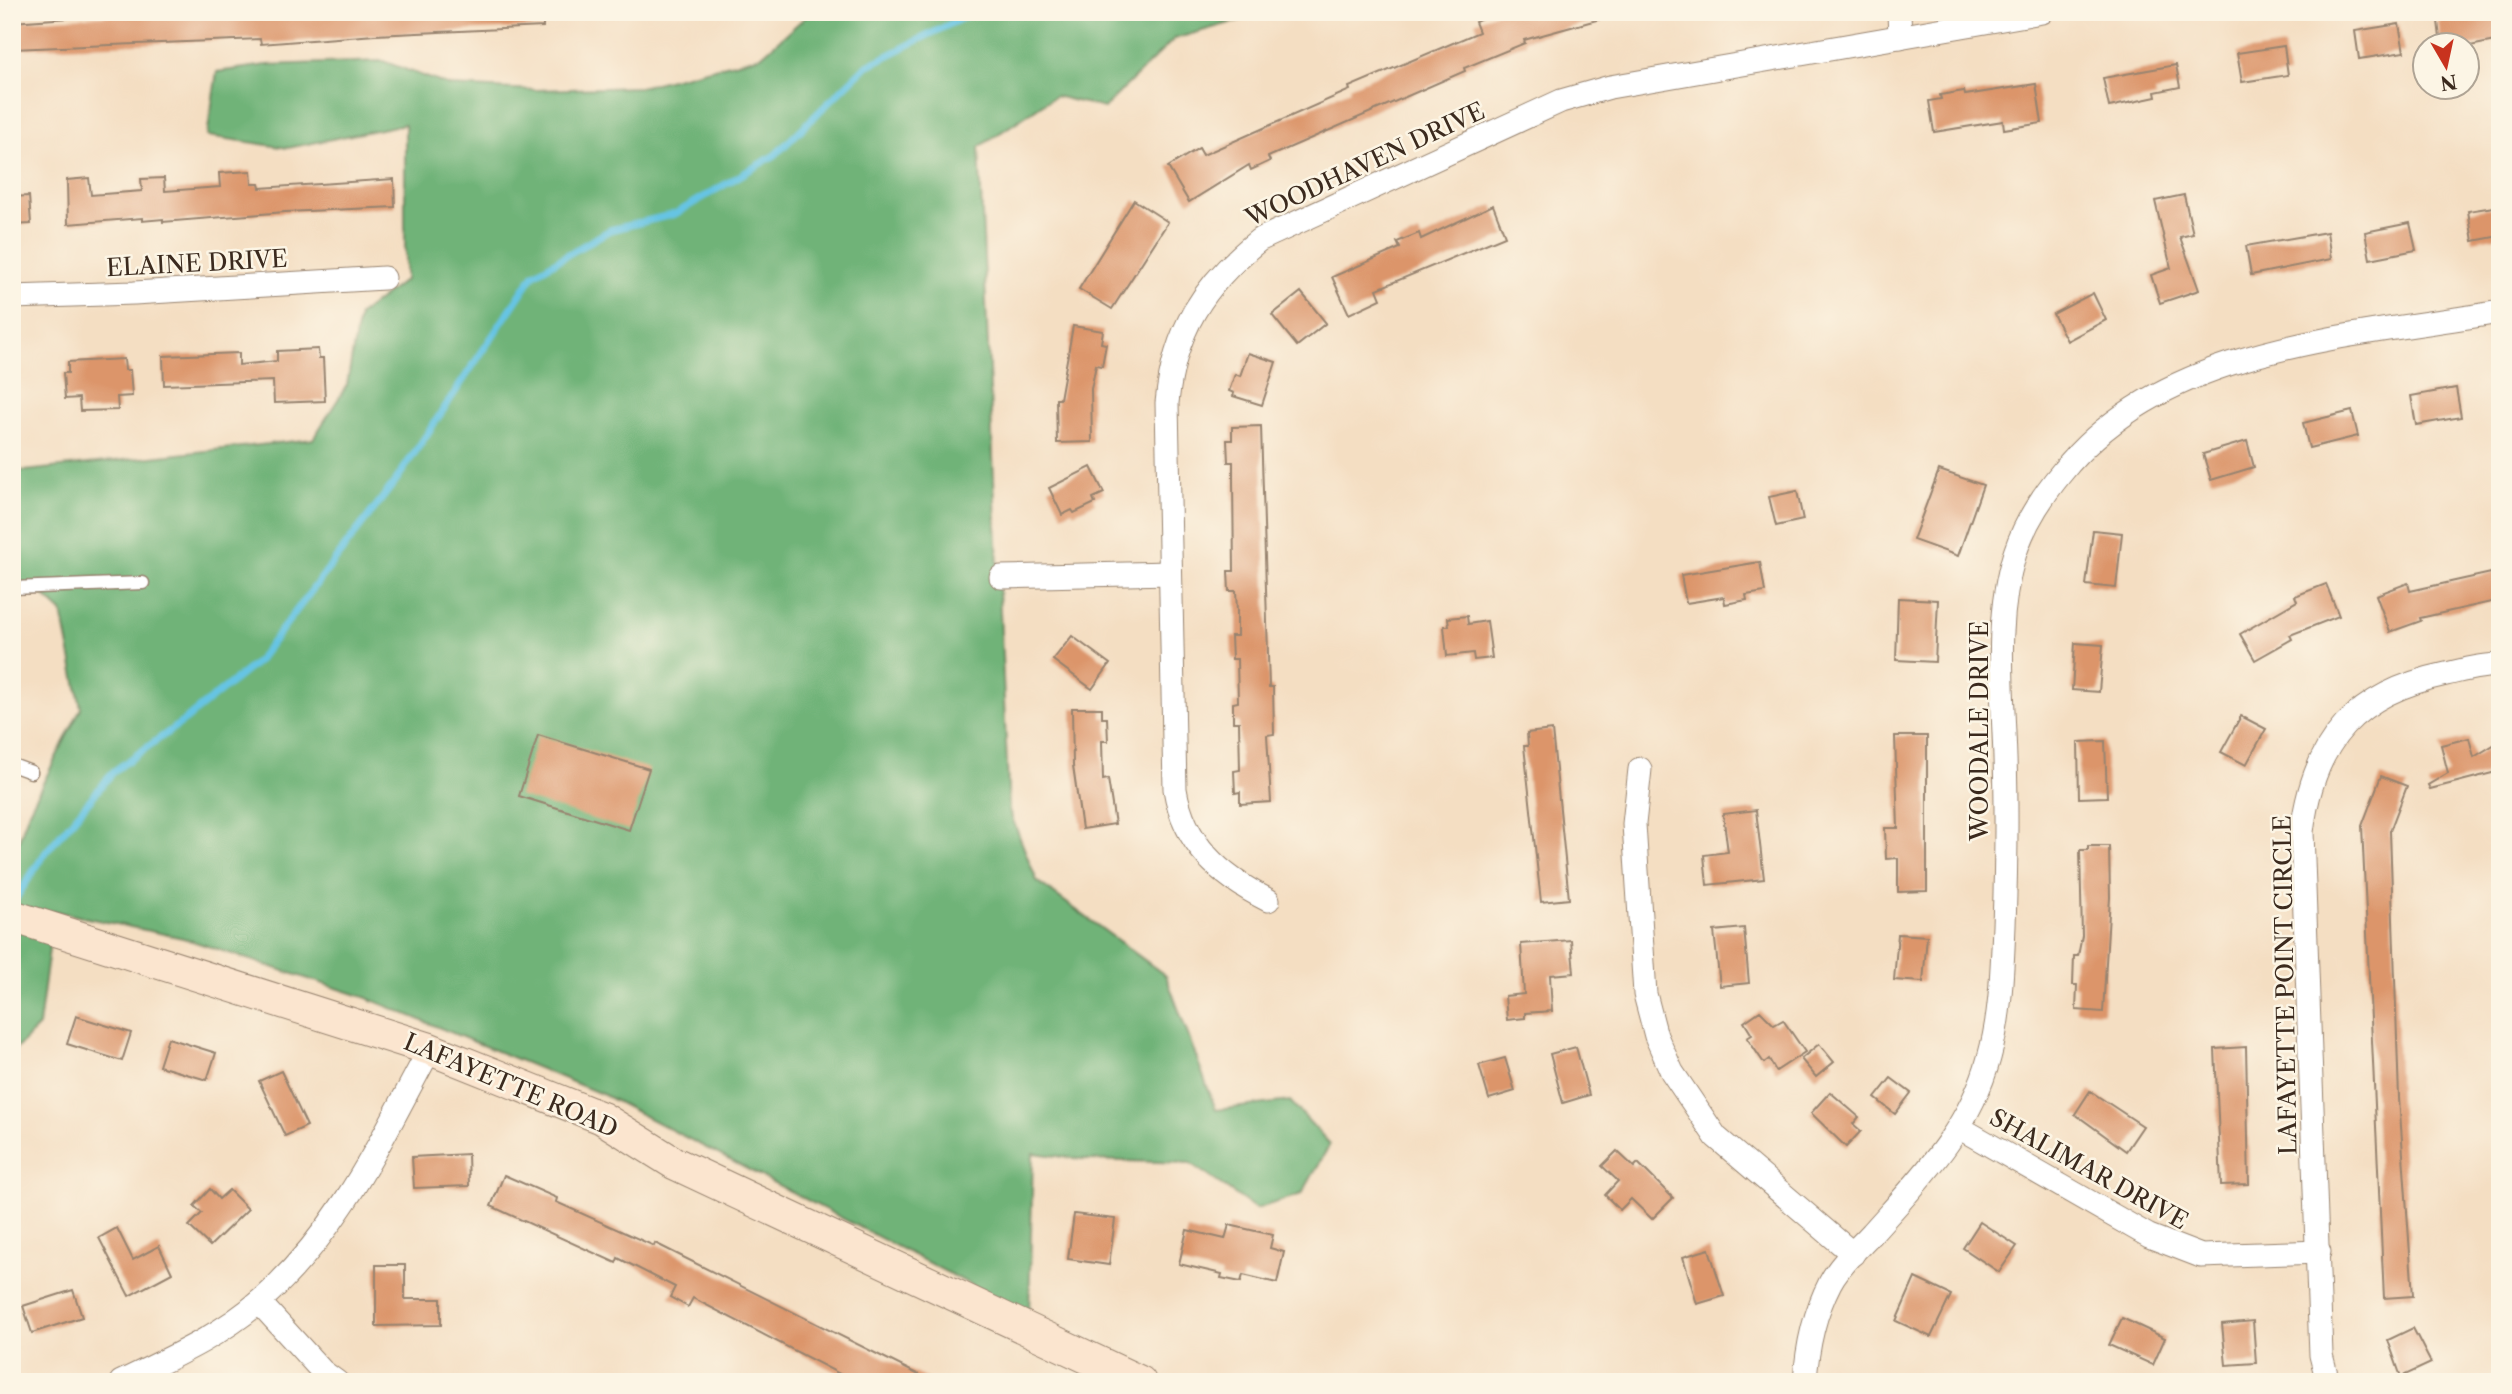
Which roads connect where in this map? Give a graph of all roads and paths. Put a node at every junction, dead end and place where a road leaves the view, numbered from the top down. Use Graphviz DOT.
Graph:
graph roads {
  1 [pos="1899,12"];
  2 [pos="2042,12"];
  3 [pos="1900,37"];
  4 [pos="384,278"];
  5 [pos="12,297"];
  6 [pos="2500,312"];
  7 [pos="1170,573"];
  8 [pos="1001,577"];
  9 [pos="143,583"];
  10 [pos="12,589"];
  11 [pos="2500,665"];
  12 [pos="12,765"];
  13 [pos="1640,769"];
  14 [pos="31,772"];
  15 [pos="1268,901"];
  16 [pos="25,921"];
  17 [pos="430,1049"];
  18 [pos="1959,1128"];
  19 [pos="2319,1252"];
  20 [pos="1853,1254"];
  21 [pos="259,1302"];
  22 [pos="121,1382"];
  23 [pos="337,1382"];
  24 [pos="1140,1382"];
  25 [pos="1805,1382"];
  26 [pos="2328,1382"];
  1 -- 3 [label="street"];
  2 -- 3 [label="street, WOODHAVEN DRIVE"];
  3 -- 7 [label="street, WOODHAVEN DRIVE"];
  4 -- 5 [label="street, ELAINE DRIVE"];
  6 -- 18 [label="street, WOODALE DRIVE"];
  7 -- 8 [label="street"];
  7 -- 15 [label="street, WOODHAVEN DRIVE"];
  9 -- 10 [label="lane"];
  11 -- 19 [label="street, LAFAYETTE POINT CIRCLE"];
  12 -- 14 [label="lane"];
  13 -- 20 [label="street"];
  16 -- 17 [label="main road, LAFAYETTE ROAD"];
  17 -- 21 [label="street"];
  17 -- 24 [label="main road, LAFAYETTE ROAD"];
  18 -- 19 [label="street, SHALIMAR DRIVE"];
  18 -- 20 [label="street, WOODALE DRIVE"];
  19 -- 26 [label="street, LAFAYETTE POINT CIRCLE"];
  20 -- 25 [label="street, WOODALE DRIVE"];
  21 -- 22 [label="street"];
  21 -- 23 [label="street"];
}
